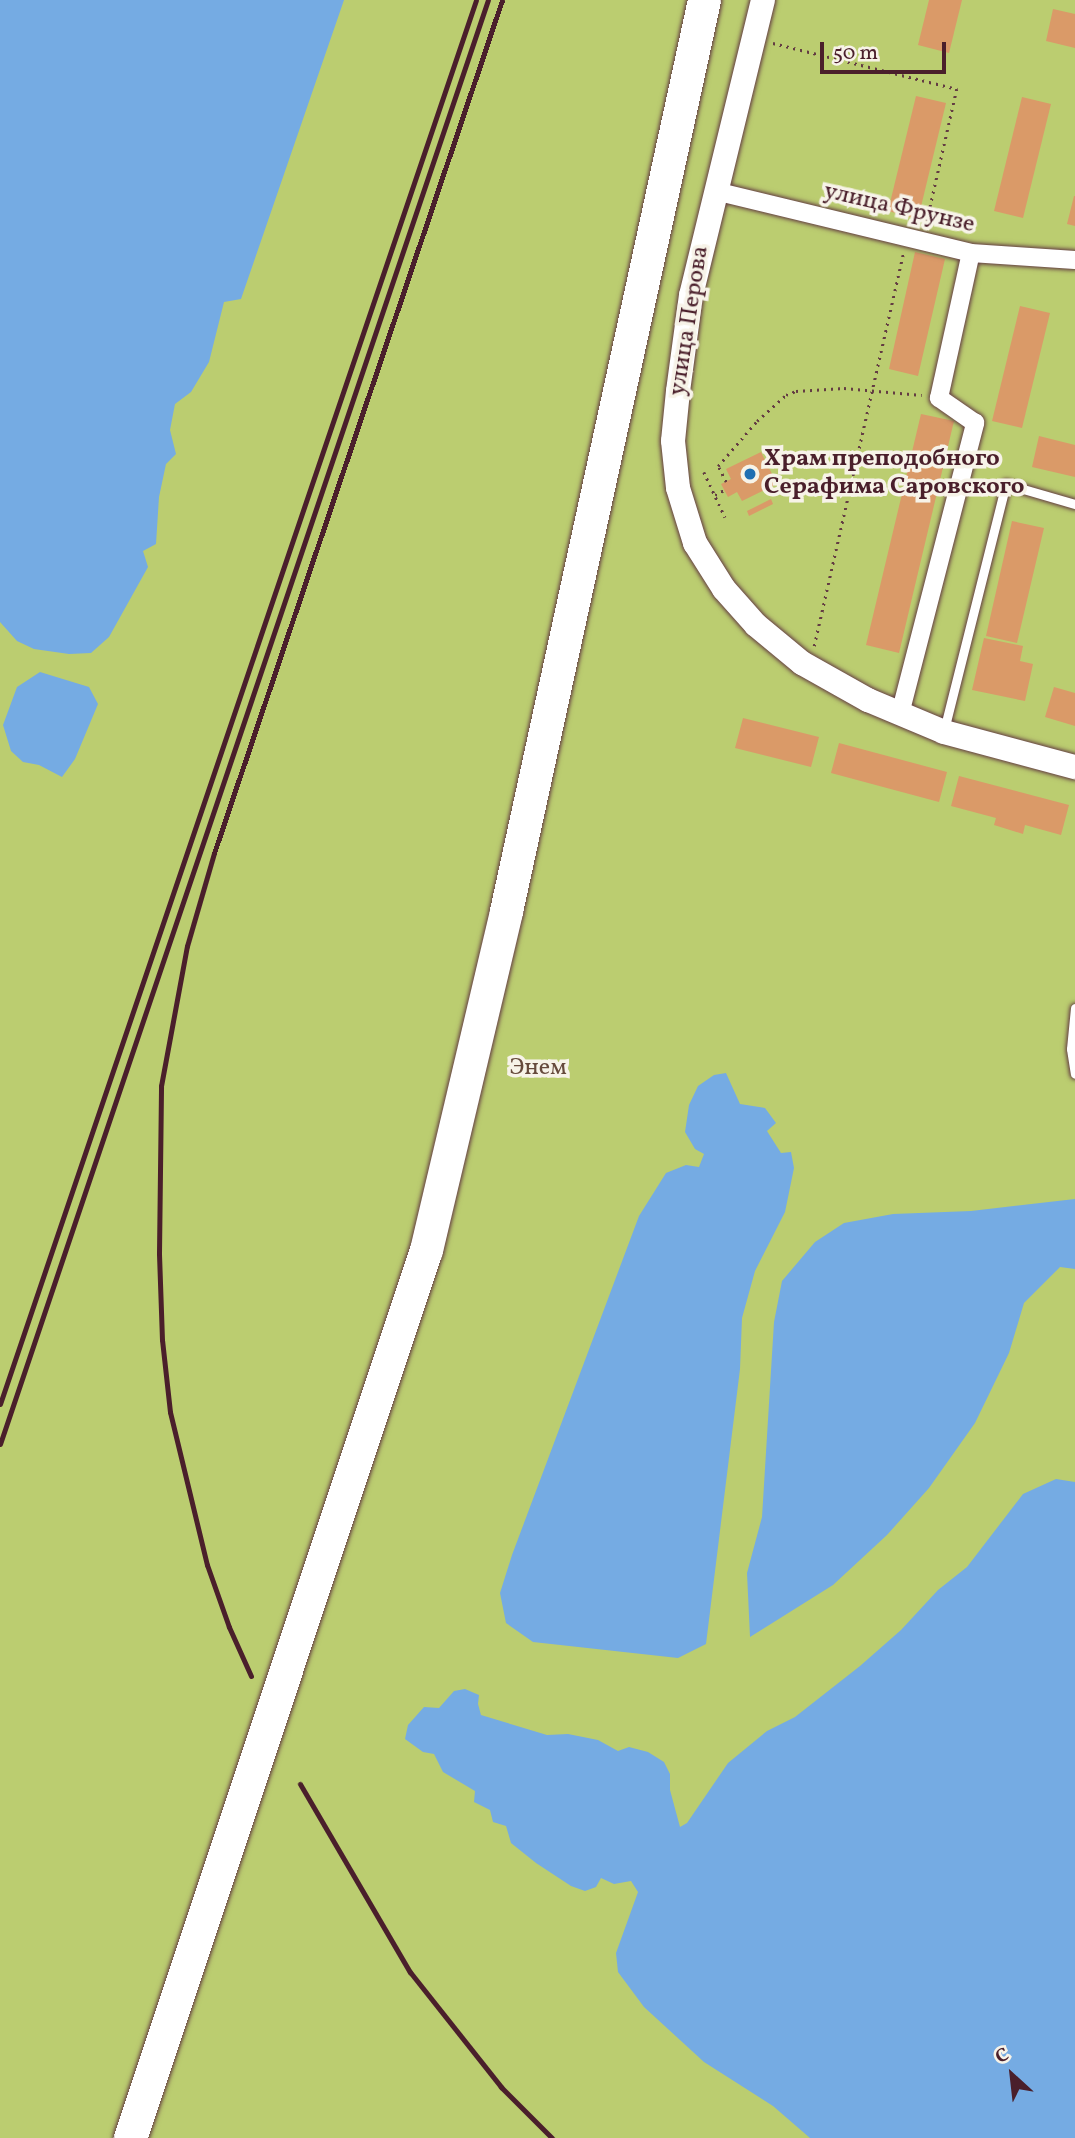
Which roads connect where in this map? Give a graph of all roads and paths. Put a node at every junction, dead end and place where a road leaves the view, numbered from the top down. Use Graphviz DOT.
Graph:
graph roads {
  1 [pos="705,0"];
  2 [pos="763,0"];
  3 [pos="770,42"];
  4 [pos="715,191"];
  5 [pos="914,238"];
  6 [pos="971,253"];
  7 [pos="1075,260"];
  8 [pos="872,389"];
  9 [pos="939,398"];
  10 [pos="704,472"];
  11 [pos="726,482"];
  12 [pos="724,490"];
  13 [pos="715,495"];
  14 [pos="1075,503"];
  15 [pos="725,517"];
  16 [pos="809,667"];
  17 [pos="900,715"];
  18 [pos="944,732"];
  19 [pos="1075,767"];
  20 [pos="1075,1008"];
  21 [pos="1075,1074"];
  22 [pos="130,2138"];
  1 -- 22 [label="highway"];
  2 -- 4 [label="street, улица Перова"];
  3 -- 5 [label="path"];
  4 -- 5 [label="street, улица Фрунзе"];
  4 -- 16 [label="street, улица Перова"];
  5 -- 6 [label="street, улица Фрунзе"];
  5 -- 8 [label="path"];
  6 -- 7 [label="street, улица Фрунзе"];
  6 -- 9 [label="street"];
  8 -- 9 [label="path"];
  8 -- 11 [label="path"];
  8 -- 16 [label="path"];
  9 -- 17 [label="street"];
  10 -- 13 [label="path"];
  12 -- 13 [label="path"];
  13 -- 15 [label="path"];
  14 -- 18 [label="lane"];
  16 -- 17 [label="street, улица Перова"];
  17 -- 18 [label="street, улица Перова"];
  18 -- 19 [label="street, улица Перова"];
  20 -- 21 [label="lane"];
}
